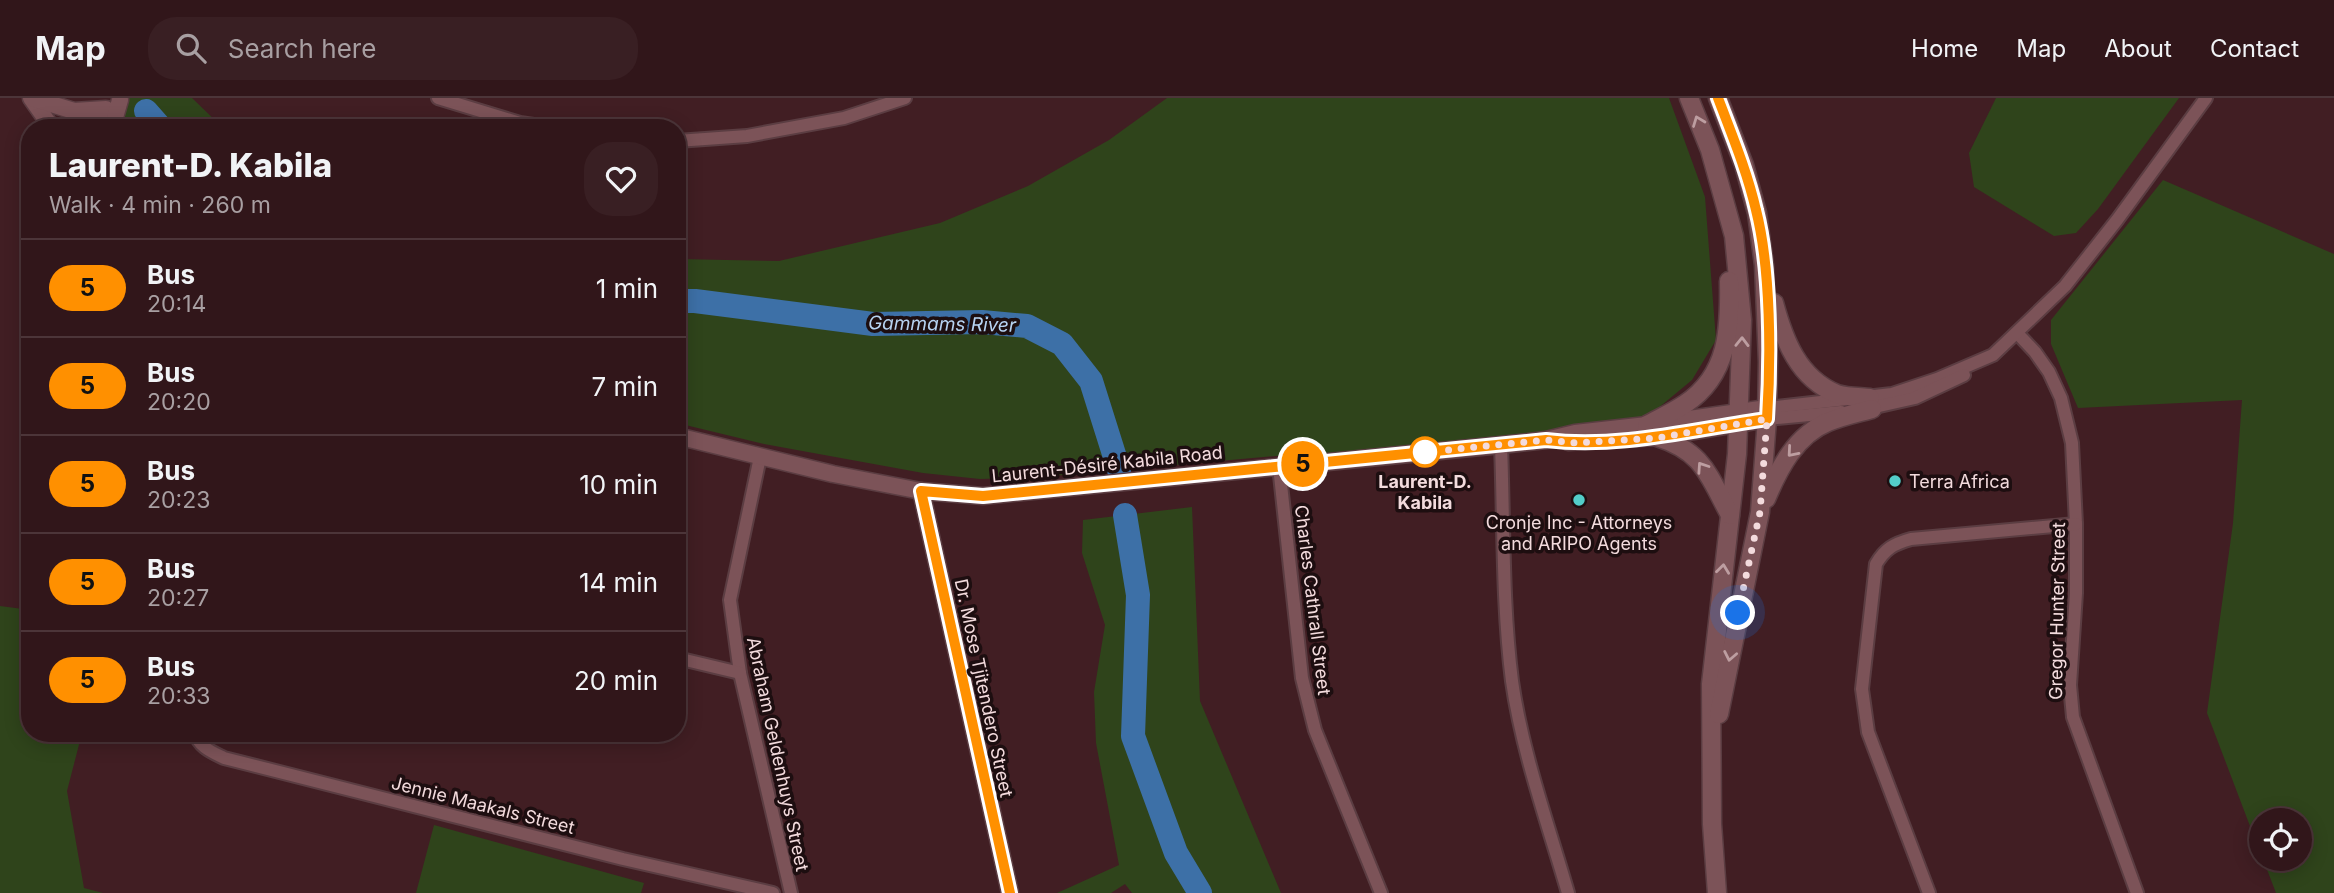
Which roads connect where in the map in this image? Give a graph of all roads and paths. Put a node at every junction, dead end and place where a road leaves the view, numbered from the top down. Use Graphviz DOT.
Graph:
graph roads {
  1 [pos="32,98"];
  2 [pos="438,98"];
  3 [pos="905,98"];
  4 [pos="1689,98"];
  5 [pos="1718,98"];
  6 [pos="2206,98"];
  7 [pos="116,102"];
  8 [pos="46,119"];
  9 [pos="94,119"];
  10 [pos="507,119"];
  11 [pos="686,140"];
  12 [pos="1727,204"];
  13 [pos="1764,265"];
  14 [pos="2018,334"];
  15 [pos="1871,403"];
  16 [pos="1767,414"];
  17 [pos="1739,417"];
  18 [pos="1652,431"];
  19 [pos="686,438"];
  20 [pos="1502,445"];
  21 [pos="760,457"];
  22 [pos="1279,466"];
  23 [pos="921,491"];
  24 [pos="1760,512"];
  25 [pos="1730,515"];
  26 [pos="2076,524"];
  27 [pos="686,660"];
  28 [pos="740,673"];
  29 [pos="200,742"];
  30 [pos="1711,759"];
  31 [pos="773,893"];
  32 [pos="790,893"];
  33 [pos="1010,893"];
  34 [pos="1381,893"];
  35 [pos="1567,893"];
  36 [pos="1717,893"];
  37 [pos="1929,893"];
  38 [pos="2137,893"];
  1 -- 7 [label="street"];
  1 -- 8 [label="street"];
  2 -- 10 [label="street"];
  3 -- 11 [label="street"];
  12 -- 4 [label="main road, one-way"];
  5 -- 13 [label="main road"];
  6 -- 14 [label="street, Laurent-Désiré Kabila Road"];
  7 -- 9 [label="street"];
  17 -- 12 [label="main road, one-way"];
  12 -- 18 [label="main road"];
  13 -- 15 [label="main road"];
  13 -- 16 [label="main road"];
  14 -- 15 [label="street, Laurent-Désiré Kabila Road"];
  14 -- 26 [label="street, Gregor Hunter Street"];
  15 -- 16 [label="street, Laurent-Désiré Kabila Road"];
  15 -- 24 [label="main road, one-way"];
  16 -- 17 [label="street, Laurent-Désiré Kabila Road"];
  16 -- 24 [label="main road"];
  17 -- 18 [label="street, Laurent-Désiré Kabila Road"];
  17 -- 25 [label="main road"];
  18 -- 20 [label="street, Laurent-Désiré Kabila Road"];
  25 -- 18 [label="main road, one-way"];
  19 -- 21 [label="street, Laurent-Désiré Kabila Road"];
  20 -- 22 [label="street, Laurent-Désiré Kabila Road"];
  20 -- 35 [label="street"];
  21 -- 23 [label="street, Laurent-Désiré Kabila Road"];
  21 -- 28 [label="street, Abraham Geldenhuys Street"];
  22 -- 23 [label="street, Laurent-Désiré Kabila Road"];
  22 -- 34 [label="street, Charles Cathrall Street"];
  23 -- 33 [label="street, Dr. Mose Tjitendero Street"];
  24 -- 30 [label="main road, one-way"];
  30 -- 25 [label="main road, one-way"];
  26 -- 37 [label="street"];
  26 -- 38 [label="street, Gregor Hunter Street"];
  27 -- 28 [label="street"];
  28 -- 32 [label="street, Abraham Geldenhuys Street"];
  29 -- 31 [label="street, Jennie Maakals Street"];
  30 -- 36 [label="main road"];
}
